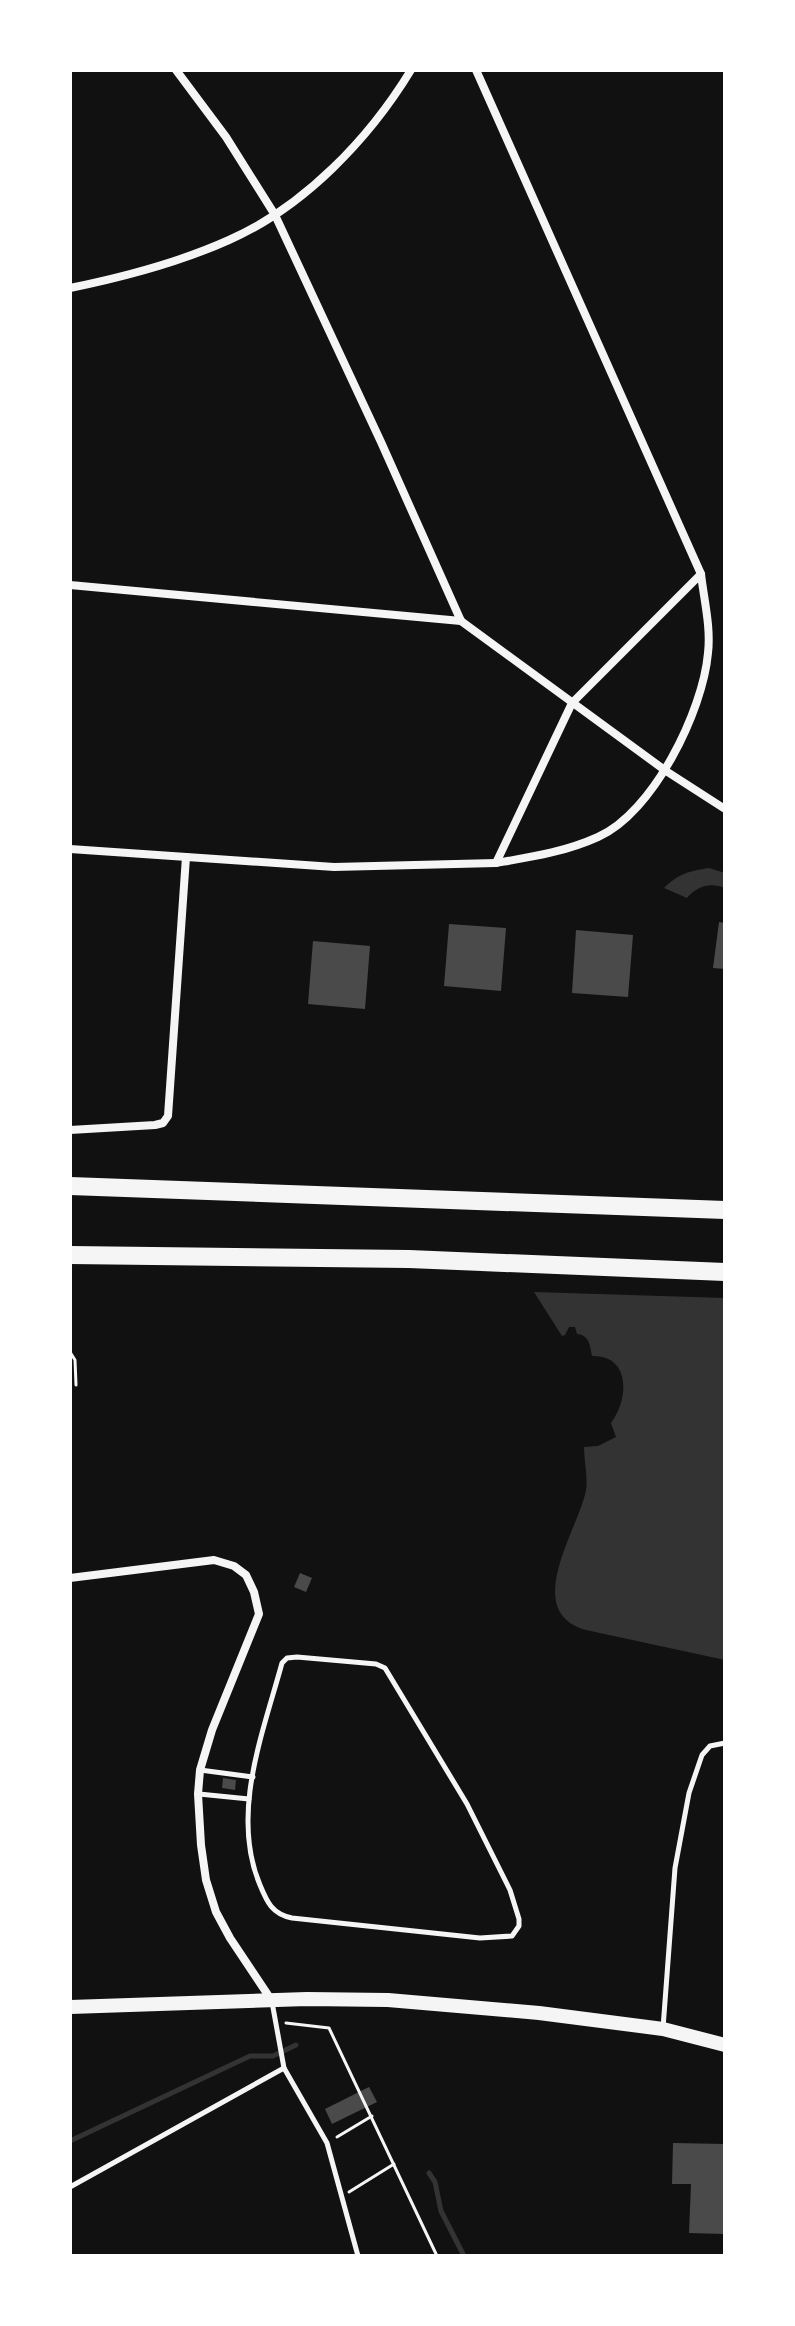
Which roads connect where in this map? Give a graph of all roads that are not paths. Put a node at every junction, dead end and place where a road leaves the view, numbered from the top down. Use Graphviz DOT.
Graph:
graph roads {
  1 [pos="176,70"];
  2 [pos="411,70"];
  3 [pos="476,70"];
  4 [pos="275,215"];
  5 [pos="70,288"];
  6 [pos="701,574"];
  7 [pos="70,585"];
  8 [pos="461,621"];
  9 [pos="572,703"];
  10 [pos="666,771"];
  11 [pos="725,809"];
  12 [pos="70,849"];
  13 [pos="186,857"];
  14 [pos="496,863"];
  15 [pos="70,1130"];
  16 [pos="70,1186"];
  17 [pos="725,1210"];
  18 [pos="70,1255"];
  19 [pos="725,1272"];
  20 [pos="70,1578"];
  21 [pos="725,1743"];
  22 [pos="200,1770"];
  23 [pos="253,1777"];
  24 [pos="198,1794"];
  25 [pos="249,1799"];
  26 [pos="272,2001"];
  27 [pos="70,2007"];
  28 [pos="663,2029"];
  29 [pos="725,2045"];
  30 [pos="284,2068"];
  31 [pos="70,2187"];
  32 [pos="358,2256"];
  1 -- 4 [label="street"];
  2 -- 4 [label="street"];
  3 -- 6 [label="street"];
  4 -- 5 [label="street"];
  4 -- 8 [label="street"];
  6 -- 9 [label="street"];
  6 -- 10 [label="street"];
  7 -- 8 [label="street"];
  8 -- 9 [label="street"];
  9 -- 10 [label="street"];
  9 -- 14 [label="street"];
  10 -- 11 [label="street"];
  10 -- 14 [label="street"];
  12 -- 13 [label="street"];
  13 -- 14 [label="street"];
  13 -- 15 [label="street"];
  16 -- 17 [label="highway"];
  18 -- 19 [label="highway"];
  20 -- 22 [label="street"];
  21 -- 28 [label="lane"];
  22 -- 23 [label="lane"];
  22 -- 24 [label="street"];
  23 -- 25 [label="lane"];
  23 -- 25 [label="lane"];
  24 -- 25 [label="lane"];
  24 -- 26 [label="street"];
  26 -- 27 [label="main road"];
  26 -- 28 [label="main road"];
  26 -- 30 [label="lane"];
  28 -- 29 [label="main road"];
  30 -- 31 [label="lane"];
  30 -- 32 [label="lane"];
}
